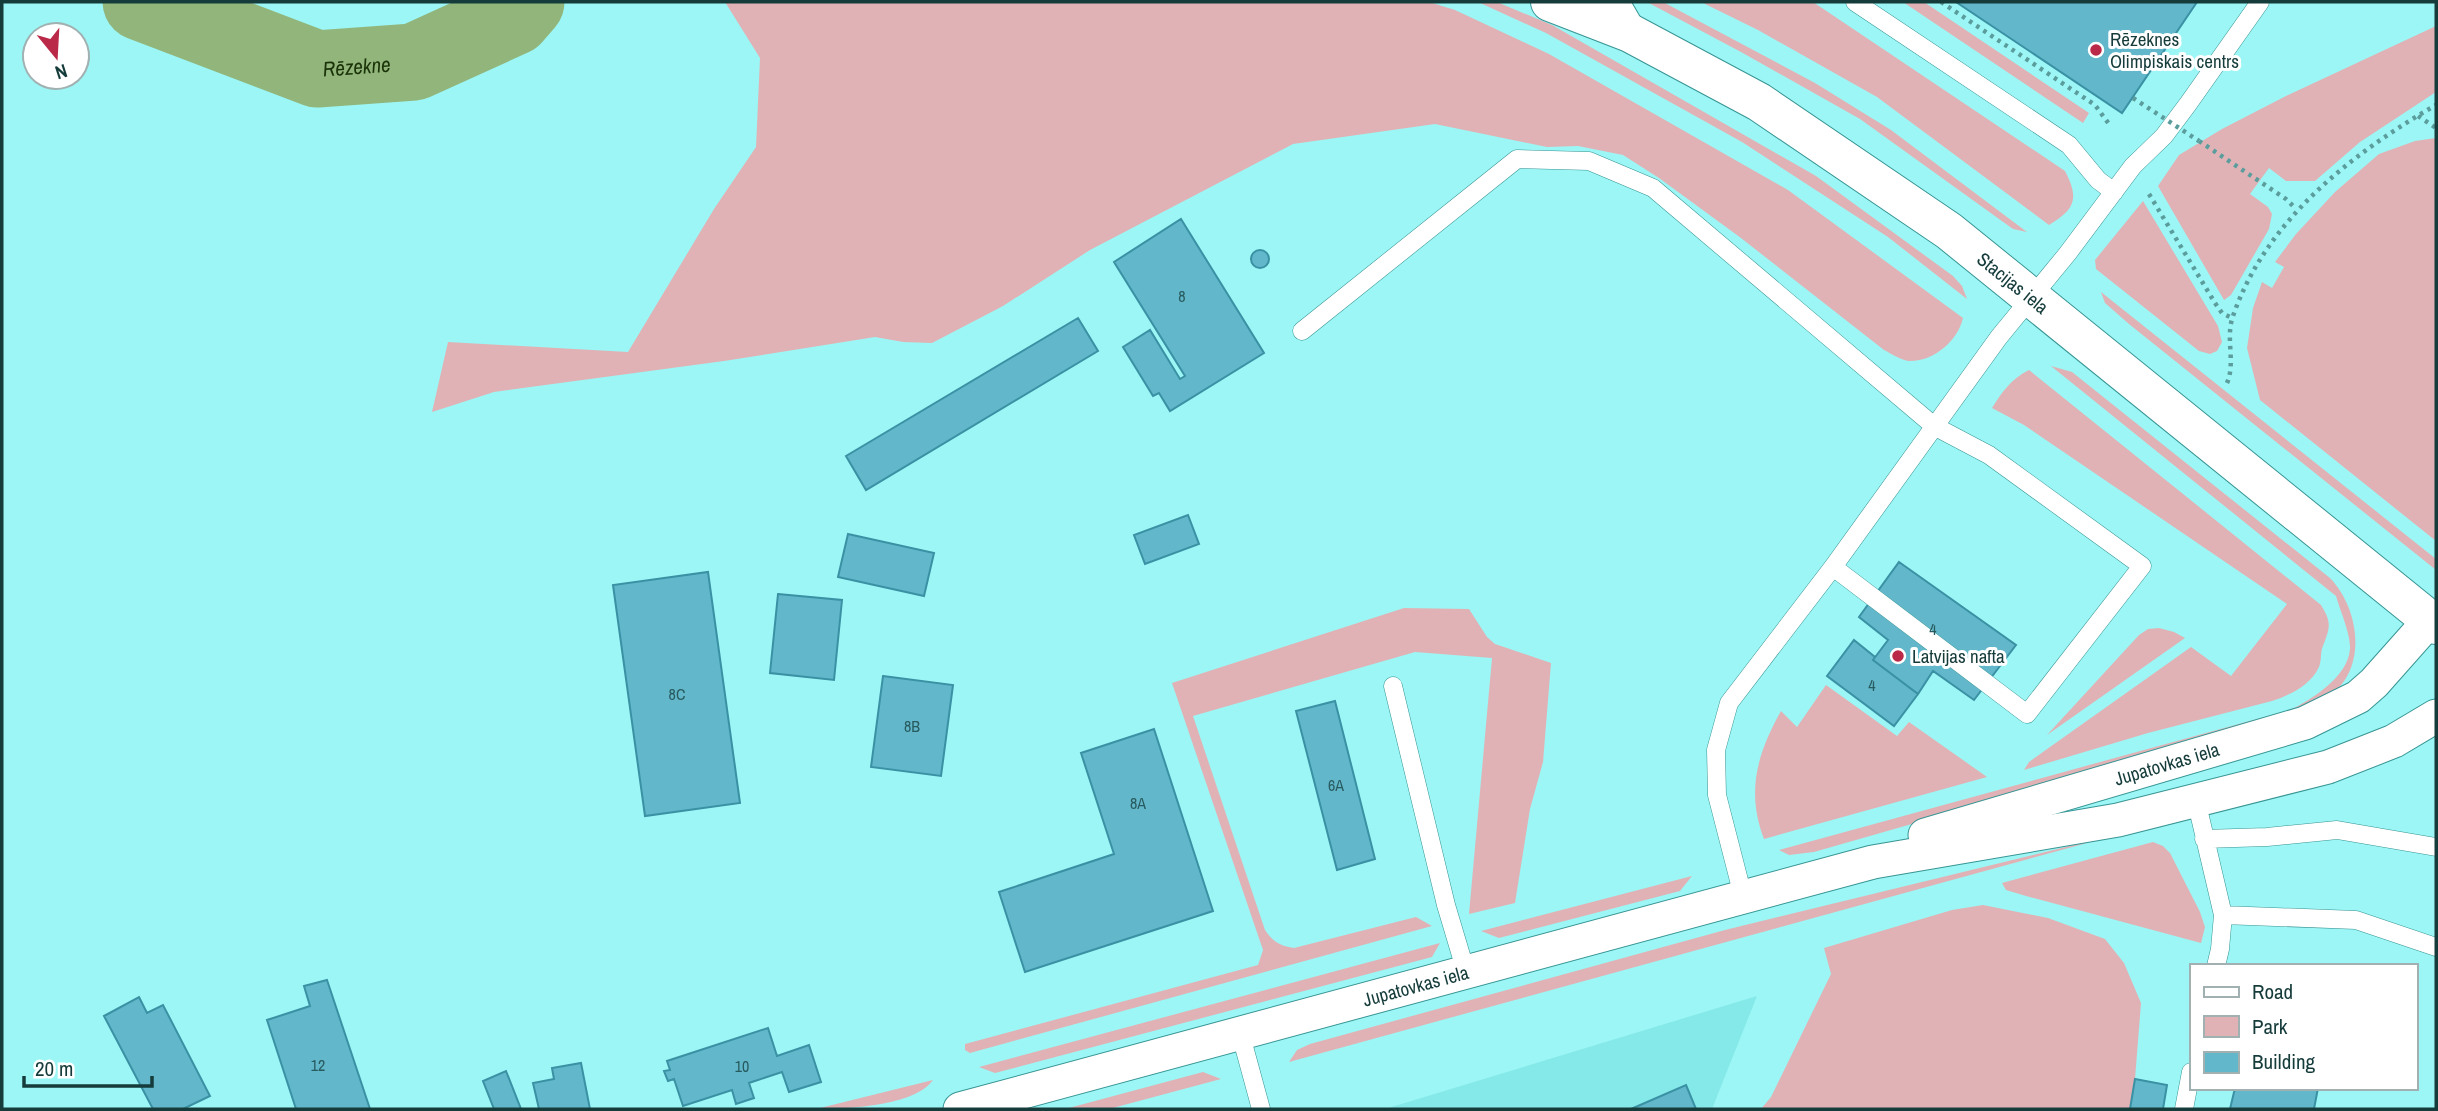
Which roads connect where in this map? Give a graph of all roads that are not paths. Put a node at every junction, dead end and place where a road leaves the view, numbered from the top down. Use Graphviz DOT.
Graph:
graph roads {
  1 [pos="1550,2"];
  2 [pos="1855,2"];
  3 [pos="2260,2"];
  4 [pos="1621,17"];
  5 [pos="2114,192"];
  6 [pos="2031,299"];
  7 [pos="1302,331"];
  8 [pos="1934,426"];
  9 [pos="1833,567"];
  10 [pos="2433,622"];
  11 [pos="1393,686"];
  12 [pos="2351,702"];
  13 [pos="2436,716"];
  14 [pos="2196,800"];
  15 [pos="2204,839"];
  16 [pos="2436,847"];
  17 [pos="1873,862"];
  18 [pos="1743,896"];
  19 [pos="2222,915"];
  20 [pos="2436,947"];
  21 [pos="2216,964"];
  22 [pos="1466,972"];
  23 [pos="1240,1032"];
  24 [pos="2190,1077"];
  25 [pos="960,1109"];
  26 [pos="1261,1109"];
  27 [pos="2184,1109"];
  1 -- 4 [label="main road, Stacijas iela"];
  2 -- 5 [label="lane"];
  3 -- 5 [label="lane"];
  4 -- 6 [label="main road, Stacijas iela"];
  5 -- 6 [label="lane"];
  6 -- 8 [label="lane"];
  6 -- 10 [label="main road, Stacijas iela"];
  7 -- 8 [label="lane"];
  8 -- 9 [label="lane"];
  8 -- 9 [label="lane"];
  9 -- 18 [label="lane"];
  10 -- 12 [label="street, Jupatovkas iela"];
  11 -- 22 [label="lane"];
  12 -- 14 [label="street"];
  12 -- 17 [label="street, Jupatovkas iela"];
  13 -- 14 [label="street, Jupatovkas iela"];
  14 -- 15 [label="lane"];
  14 -- 17 [label="street, Jupatovkas iela"];
  15 -- 16 [label="lane"];
  15 -- 19 [label="lane"];
  17 -- 18 [label="street, Jupatovkas iela"];
  18 -- 22 [label="street, Jupatovkas iela"];
  19 -- 20 [label="lane"];
  19 -- 21 [label="lane"];
  22 -- 23 [label="street, Jupatovkas iela"];
  23 -- 25 [label="street, Jupatovkas iela"];
  23 -- 26 [label="lane"];
  24 -- 27 [label="lane"];
}
